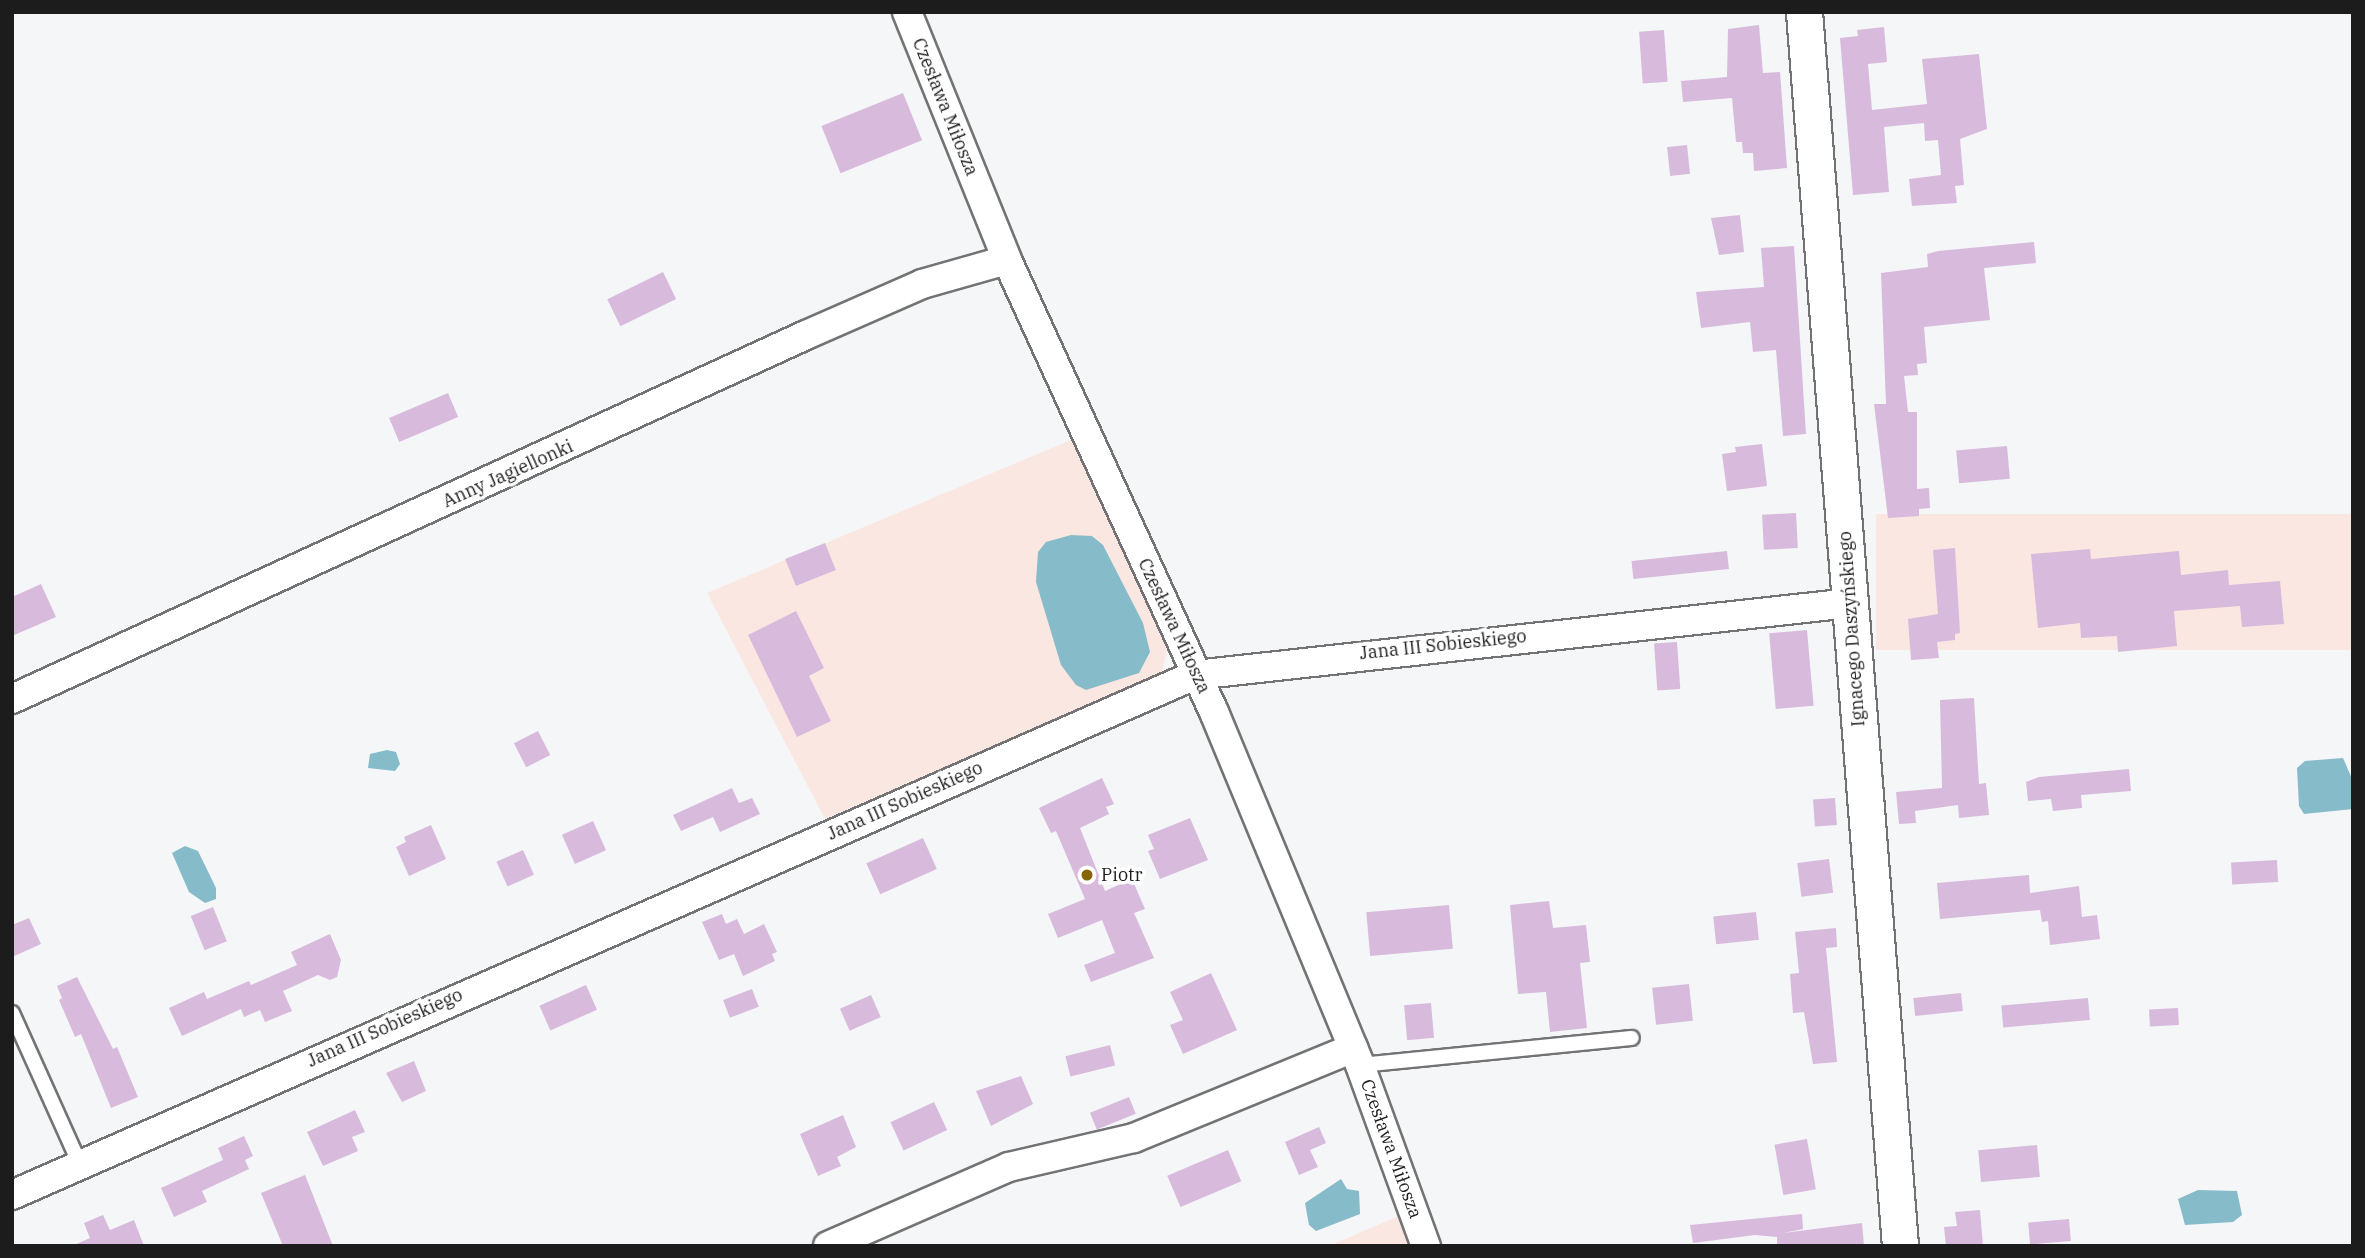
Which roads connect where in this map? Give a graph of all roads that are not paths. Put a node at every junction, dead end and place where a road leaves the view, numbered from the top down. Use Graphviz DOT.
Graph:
graph roads {
  1 [pos="906,12"];
  2 [pos="1804,12"];
  3 [pos="1007,260"];
  4 [pos="1850,603"];
  5 [pos="1195,675"];
  6 [pos="12,699"];
  7 [pos="12,1013"];
  8 [pos="1632,1038"];
  9 [pos="1357,1057"];
  10 [pos="79,1162"];
  11 [pos="12,1195"];
  12 [pos="828,1246"];
  13 [pos="1426,1246"];
  14 [pos="1900,1246"];
  1 -- 3 [label="street, Czesława Miłosza"];
  2 -- 4 [label="street, Ignacego Daszyńskiego"];
  3 -- 5 [label="street, Czesława Miłosza"];
  3 -- 6 [label="street, Anny Jagiellonki"];
  4 -- 5 [label="street, Jana III Sobieskiego"];
  4 -- 14 [label="street, Ignacego Daszyńskiego"];
  5 -- 9 [label="street, Czesława Miłosza"];
  5 -- 10 [label="street, Jana III Sobieskiego"];
  7 -- 10 [label="lane"];
  8 -- 9 [label="lane"];
  9 -- 12 [label="street"];
  9 -- 13 [label="street, Czesława Miłosza"];
  10 -- 11 [label="street, Jana III Sobieskiego"];
}
